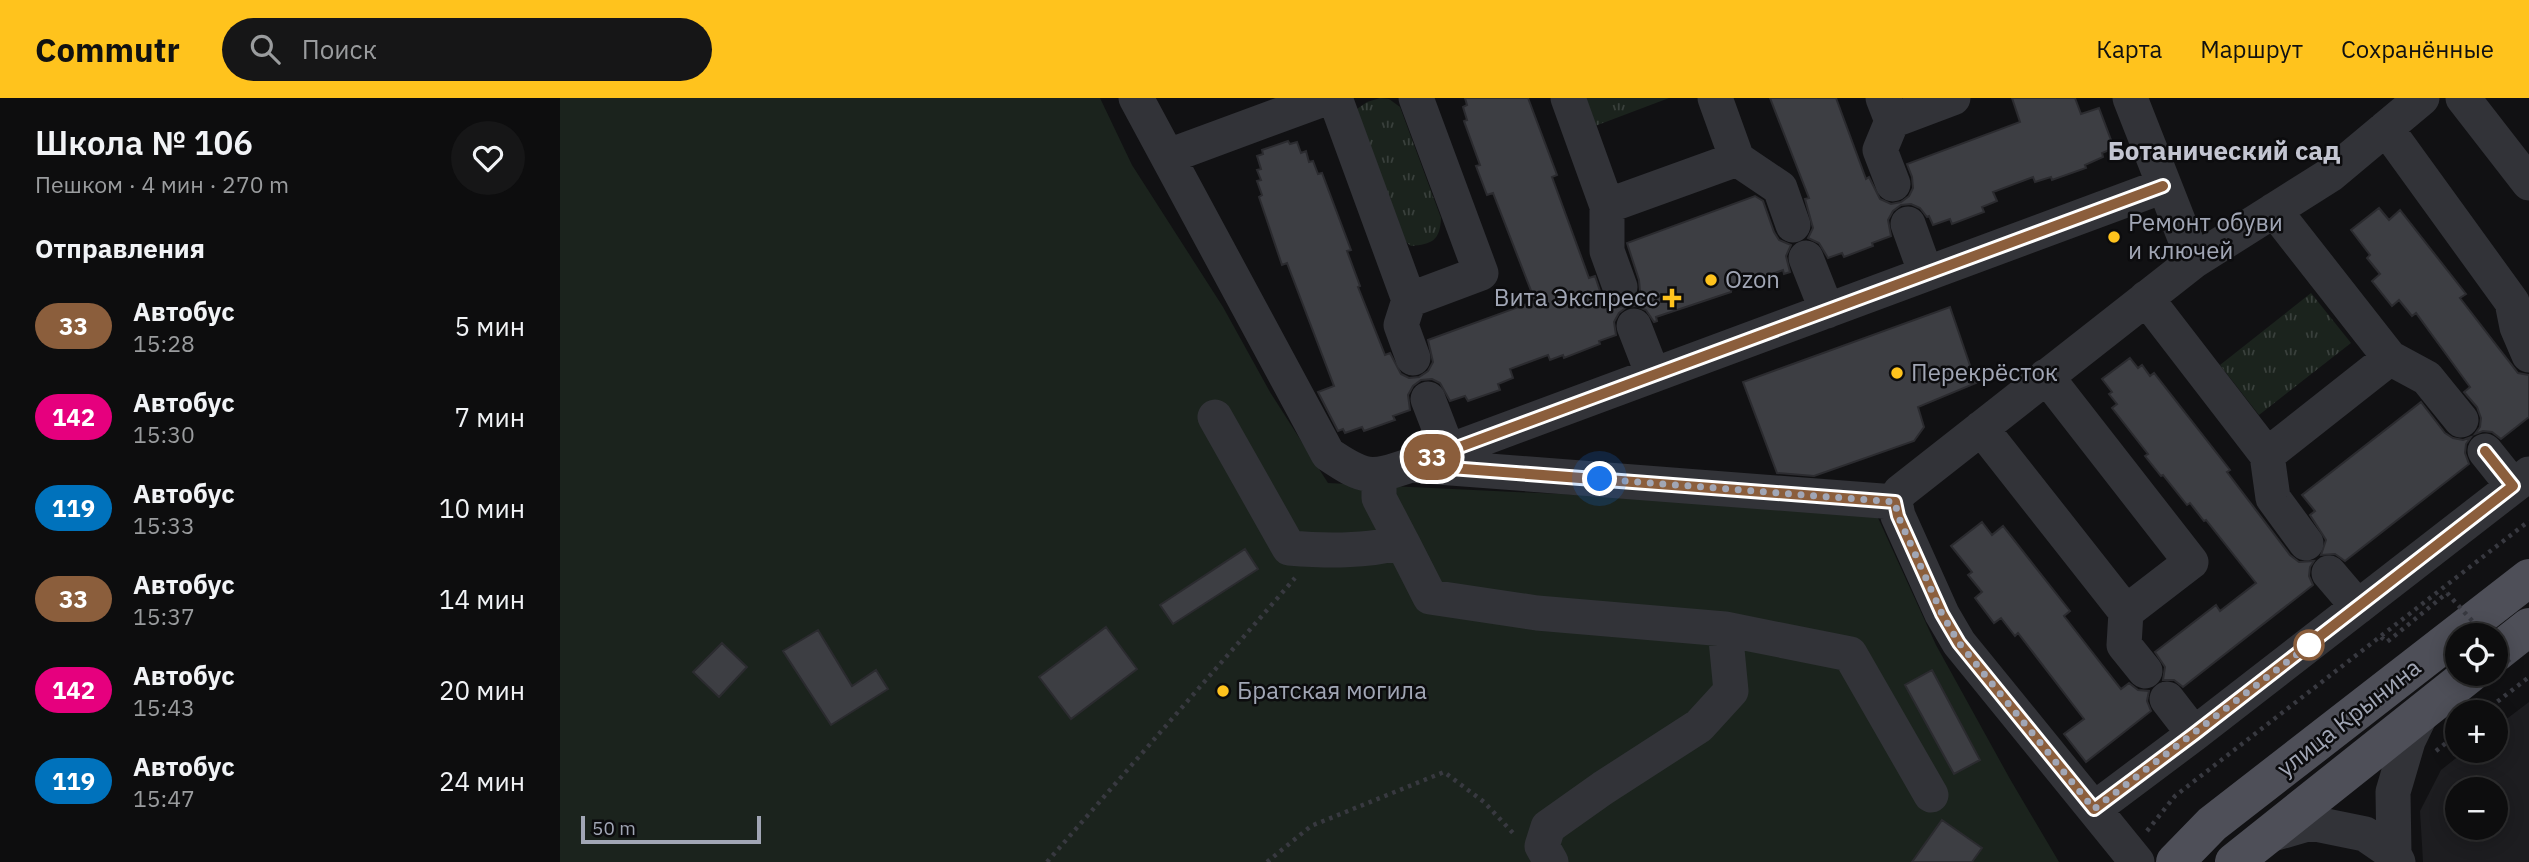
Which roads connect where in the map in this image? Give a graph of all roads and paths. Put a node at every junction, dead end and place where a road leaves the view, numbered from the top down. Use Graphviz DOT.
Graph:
graph roads {
  1 [pos="1136,98"];
  2 [pos="1326,98"];
  3 [pos="1335,98"];
  4 [pos="1416,98"];
  5 [pos="1568,98"];
  6 [pos="1715,98"];
  7 [pos="1953,98"];
  8 [pos="2130,98"];
  9 [pos="2422,98"];
  10 [pos="2463,98"];
  11 [pos="1887,110"];
  12 [pos="2386,128"];
  13 [pos="1169,156"];
  14 [pos="1737,159"];
  15 [pos="2529,183"];
  16 [pos="1893,184"];
  17 [pos="2163,186"];
  18 [pos="1607,206"];
  19 [pos="2274,210"];
  20 [pos="1908,224"];
  21 [pos="1793,225"];
  22 [pos="1806,258"];
  23 [pos="2194,261"];
  24 [pos="1926,274"];
  25 [pos="1620,287"];
  26 [pos="2521,296"];
  27 [pos="2146,298"];
  28 [pos="1409,300"];
  29 [pos="1827,311"];
  30 [pos="1634,326"];
  31 [pos="2529,355"];
  32 [pos="1413,358"];
  33 [pos="2389,358"];
  34 [pos="1653,375"];
  35 [pos="2046,376"];
  36 [pos="1428,398"];
  37 [pos="1215,417"];
  38 [pos="2461,420"];
  39 [pos="1981,428"];
  40 [pos="2485,451"];
  41 [pos="1447,452"];
  42 [pos="2267,455"];
  43 [pos="1411,465"];
  44 [pos="1379,476"];
  45 [pos="2521,480"];
  46 [pos="1895,502"];
  47 [pos="2529,521"];
  48 [pos="1402,542"];
  49 [pos="2306,542"];
  50 [pos="1319,551"];
  51 [pos="2329,573"];
  52 [pos="2529,578"];
  53 [pos="2358,607"];
  54 [pos="2126,612"];
  55 [pos="2474,623"];
  56 [pos="2529,627"];
  57 [pos="1725,629"];
  58 [pos="2381,637"];
  59 [pos="2508,652"];
  60 [pos="2145,671"];
  61 [pos="2529,677"];
  62 [pos="2454,686"];
  63 [pos="2167,699"];
  64 [pos="2499,700"];
  65 [pos="2423,710"];
  66 [pos="2194,734"];
  67 [pos="1931,794"];
  68 [pos="2094,809"];
  69 [pos="1548,827"];
  70 [pos="2263,837"];
  71 [pos="2133,857"];
  72 [pos="2396,858"];
  73 [pos="1047,862"];
  74 [pos="1267,862"];
  75 [pos="1551,862"];
  76 [pos="2175,862"];
  77 [pos="2234,862"];
  1 -- 13 [label="street"];
  2 -- 13 [label="street"];
  3 -- 28 [label="street"];
  4 -- 28 [label="street"];
  5 -- 18 [label="street"];
  6 -- 14 [label="street"];
  7 -- 11 [label="street"];
  8 -- 17 [label="street"];
  9 -- 12 [label="street"];
  10 -- 15 [label="street"];
  11 -- 16 [label="street"];
  12 -- 19 [label="street"];
  12 -- 26 [label="street"];
  13 -- 44 [label="street"];
  14 -- 18 [label="street"];
  14 -- 21 [label="street"];
  17 -- 23 [label="street"];
  17 -- 24 [label="street"];
  18 -- 25 [label="street"];
  19 -- 23 [label="street"];
  19 -- 33 [label="street"];
  20 -- 24 [label="street"];
  22 -- 29 [label="street"];
  23 -- 27 [label="street"];
  24 -- 29 [label="street"];
  26 -- 31 [label="street"];
  27 -- 35 [label="street"];
  27 -- 42 [label="street"];
  28 -- 32 [label="street"];
  29 -- 34 [label="street"];
  30 -- 34 [label="street"];
  33 -- 38 [label="street"];
  33 -- 42 [label="street"];
  34 -- 41 [label="street"];
  35 -- 39 [label="street"];
  35 -- 54 [label="street"];
  36 -- 41 [label="street"];
  37 -- 50 [label="street"];
  39 -- 46 [label="street"];
  39 -- 54 [label="street"];
  40 -- 45 [label="street"];
  41 -- 43 [label="street"];
  42 -- 49 [label="street"];
  43 -- 44 [label="street"];
  43 -- 46 [label="street"];
  44 -- 48 [label="street"];
  45 -- 53 [label="street"];
  46 -- 68 [label="street"];
  47 -- 58 [label="path"];
  48 -- 50 [label="street"];
  48 -- 57 [label="street"];
  50 -- 73 [label="path"];
  51 -- 53 [label="street"];
  52 -- 76 [label="main road, улица Крынина"];
  53 -- 66 [label="street"];
  54 -- 60 [label="street"];
  55 -- 58 [label="path, bridge"];
  56 -- 59 [label="main road"];
  57 -- 67 [label="street"];
  57 -- 69 [label="street"];
  58 -- 71 [label="path"];
  61 -- 64 [label="path"];
  62 -- 65 [label="main road, улица Крынина"];
  63 -- 66 [label="street"];
  65 -- 70 [label="main road, улица Крынина"];
  65 -- 72 [label="street"];
  66 -- 68 [label="street"];
  68 -- 71 [label="street"];
  69 -- 74 [label="path"];
  69 -- 75 [label="street"];
  70 -- 72 [label="street"];
  70 -- 77 [label="main road, улица Крынина"];
}
